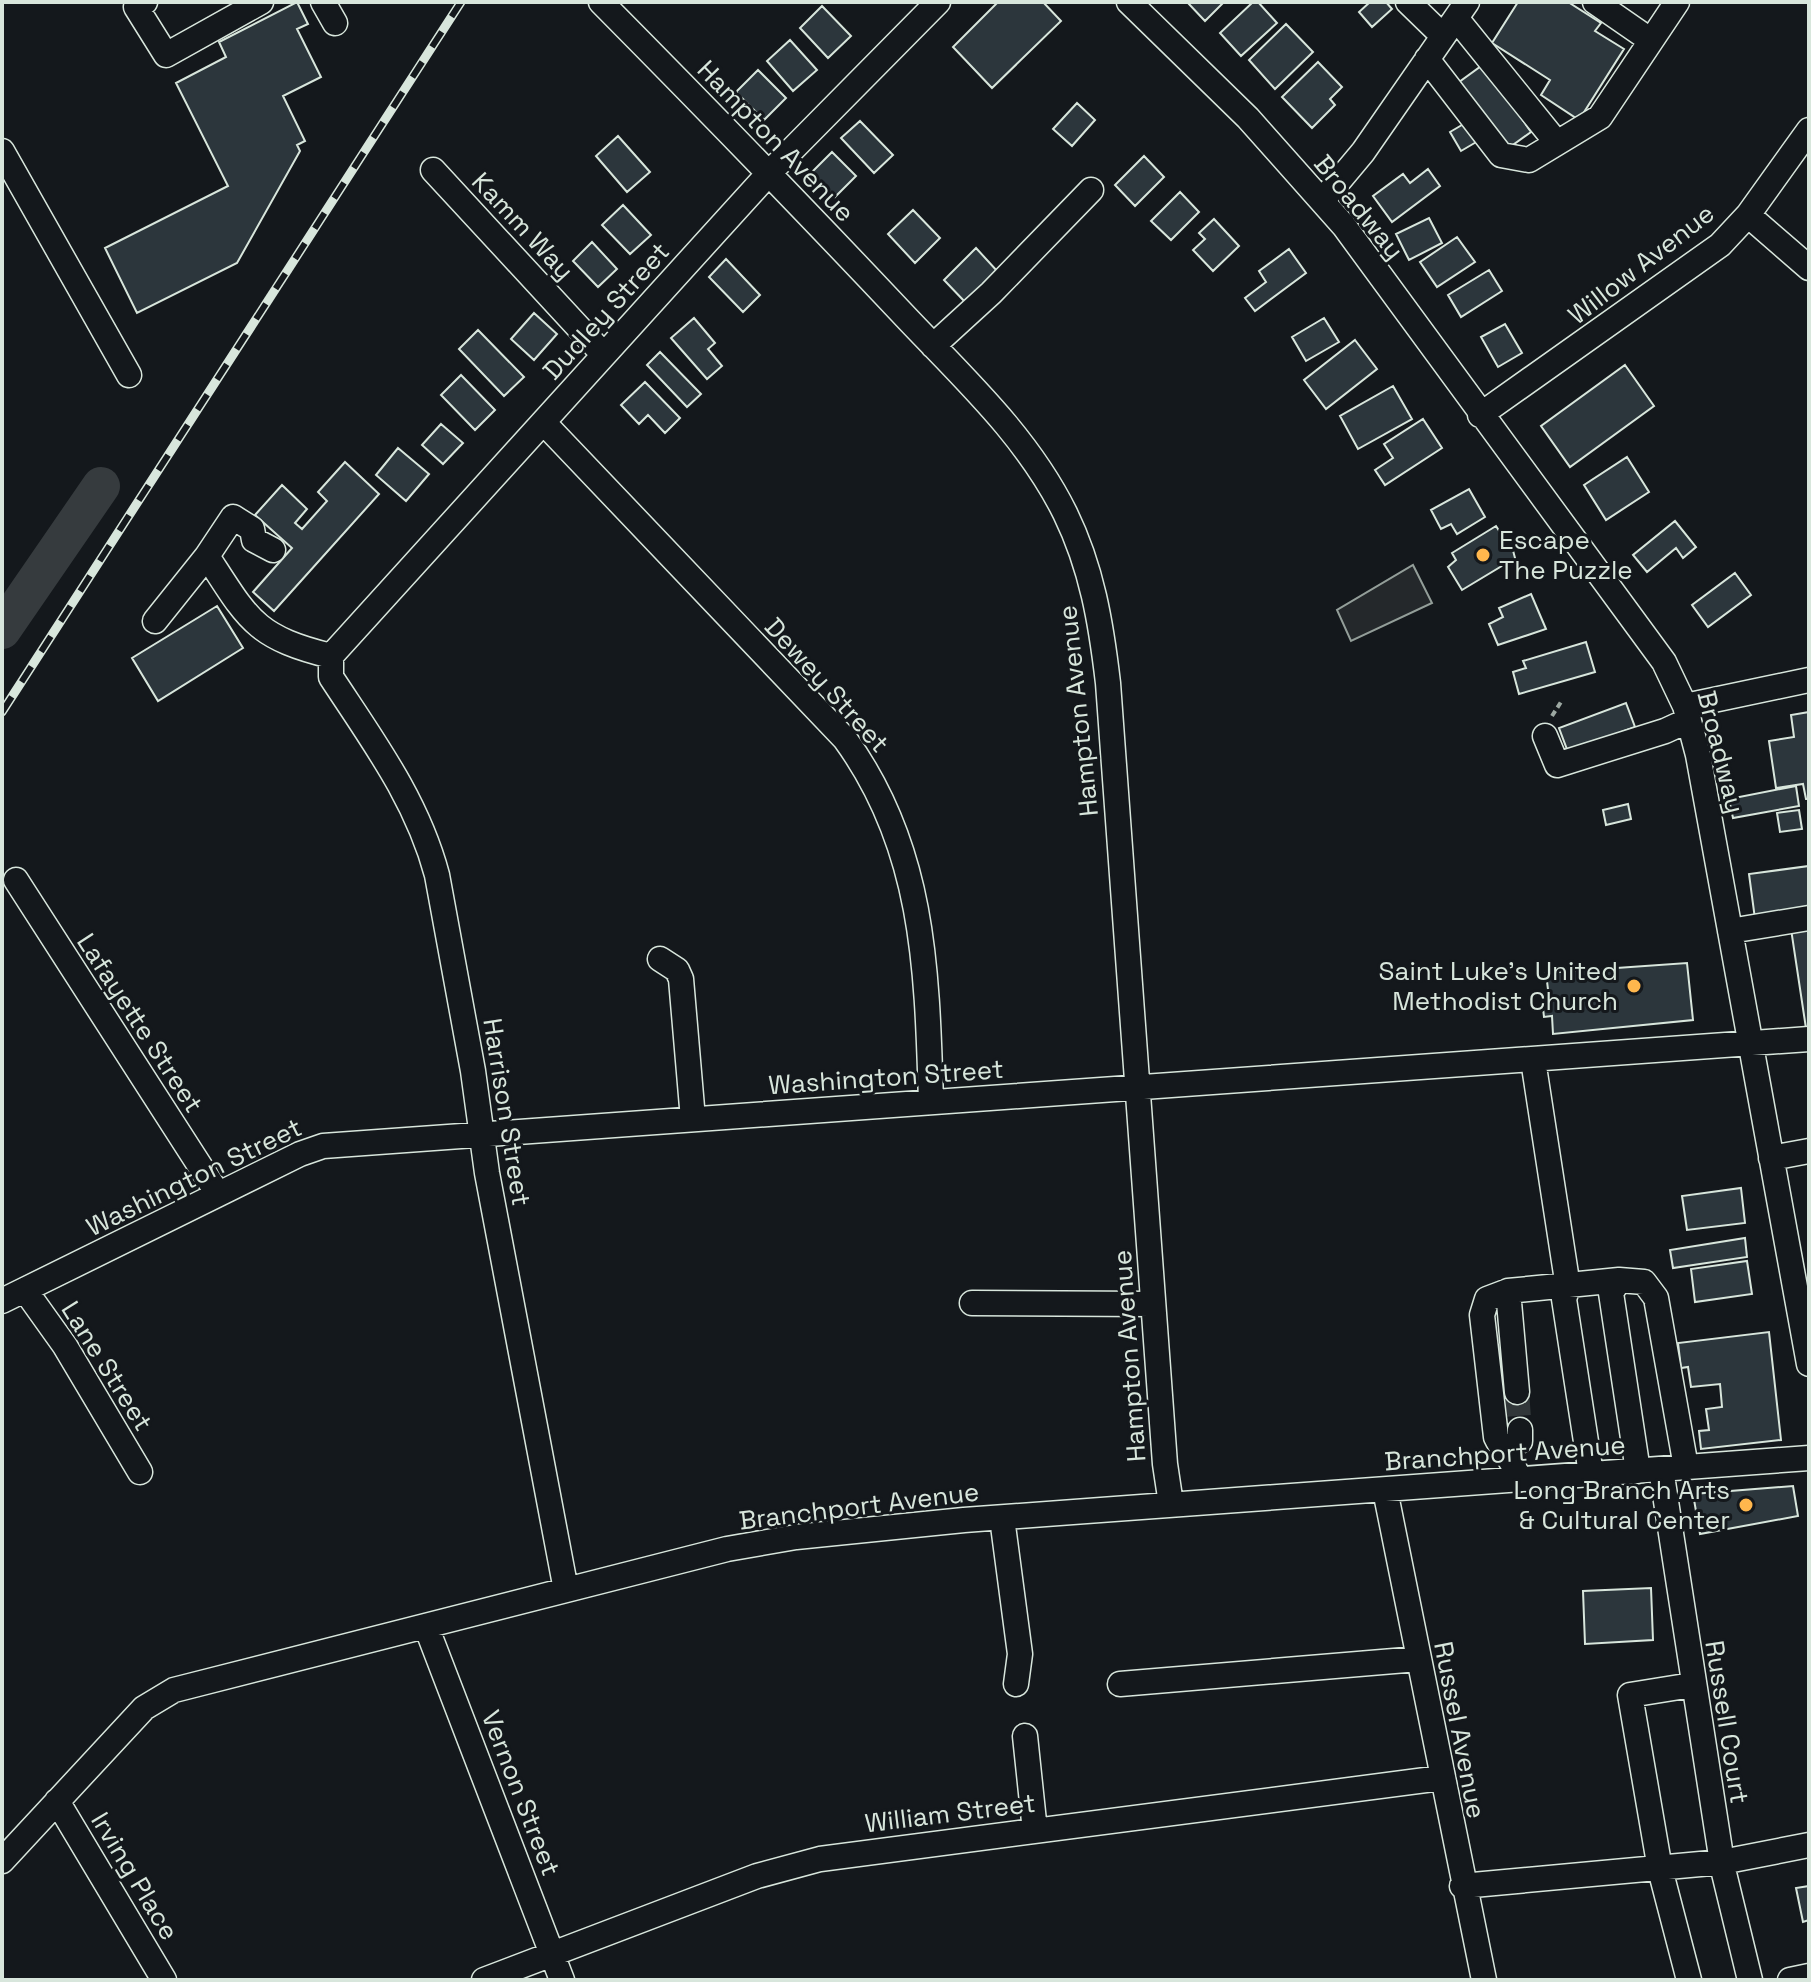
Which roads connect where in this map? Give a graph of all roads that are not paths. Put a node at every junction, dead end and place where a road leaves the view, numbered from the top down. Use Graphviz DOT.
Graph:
graph roads {
  1 [pos="145,2"];
  2 [pos="261,2"];
  3 [pos="601,2"];
  4 [pos="938,2"];
  5 [pos="1129,2"];
  6 [pos="1408,2"];
  7 [pos="1595,2"];
  8 [pos="1677,2"];
  9 [pos="1455,19"];
  10 [pos="1650,40"];
  11 [pos="1427,59"];
  12 [pos="1809,130"];
  13 [pos="1557,143"];
  14 [pos="2,151"];
  15 [pos="433,170"];
  16 [pos="770,172"];
  17 [pos="1091,190"];
  18 [pos="1322,201"];
  19 [pos="1748,215"];
  20 [pos="1809,268"];
  21 [pos="933,346"];
  22 [pos="604,355"];
  23 [pos="129,375"];
  24 [pos="1480,415"];
  25 [pos="544,423"];
  26 [pos="273,550"];
  27 [pos="207,556"];
  28 [pos="155,621"];
  29 [pos="330,661"];
  30 [pos="1809,680"];
  31 [pos="1687,713"];
  32 [pos="1545,736"];
  33 [pos="16,880"];
  34 [pos="1809,918"];
  35 [pos="1730,931"];
  36 [pos="660,959"];
  37 [pos="1809,1039"];
  38 [pos="1750,1043"];
  39 [pos="1533,1060"];
  40 [pos="1136,1087"];
  41 [pos="931,1102"];
  42 [pos="693,1119"];
  43 [pos="482,1134"];
  44 [pos="1809,1151"];
  45 [pos="1771,1158"];
  46 [pos="218,1194"];
  47 [pos="1801,1277"];
  48 [pos="1610,1285"];
  49 [pos="1568,1287"];
  50 [pos="25,1290"];
  51 [pos="1508,1291"];
  52 [pos="2,1301"];
  53 [pos="972,1303"];
  54 [pos="1153,1304"];
  55 [pos="1809,1364"];
  56 [pos="1517,1392"];
  57 [pos="1520,1430"];
  58 [pos="1502,1451"];
  59 [pos="1809,1458"];
  60 [pos="1686,1467"];
  61 [pos="1650,1470"];
  62 [pos="140,1472"];
  63 [pos="1591,1474"];
  64 [pos="1518,1480"];
  65 [pos="1385,1490"];
  66 [pos="1171,1504"];
  67 [pos="1002,1518"];
  68 [pos="566,1590"];
  69 [pos="426,1626"];
  70 [pos="1418,1659"];
  71 [pos="1016,1684"];
  72 [pos="1120,1684"];
  73 [pos="1692,1685"];
  74 [pos="1025,1736"];
  75 [pos="1441,1778"];
  76 [pos="57,1801"];
  77 [pos="1035,1831"];
  78 [pos="1809,1845"];
  79 [pos="2,1861"];
  80 [pos="1722,1862"];
  81 [pos="1660,1869"];
  82 [pos="1462,1886"];
  83 [pos="552,1955"];
  84 [pos="1809,1976"];
  85 [pos="164,1980"];
  86 [pos="484,1980"];
  87 [pos="562,1980"];
  88 [pos="1484,1980"];
  89 [pos="1689,1980"];
  90 [pos="1750,1980"];
  91 [pos="1790,1980"];
  1 -- 2 [label="street"];
  3 -- 16 [label="street, Hampton Avenue"];
  4 -- 16 [label="street, Dudley Street"];
  5 -- 18 [label="street, Broadway"];
  6 -- 9 [label="street"];
  7 -- 10 [label="street"];
  8 -- 10 [label="street"];
  9 -- 11 [label="street"];
  9 -- 13 [label="street"];
  10 -- 13 [label="street"];
  11 -- 13 [label="street"];
  11 -- 18 [label="street"];
  12 -- 19 [label="street, Willow Avenue"];
  14 -- 23 [label="street"];
  15 -- 22 [label="street, Kamm Way"];
  16 -- 21 [label="street, Hampton Avenue"];
  16 -- 22 [label="street, Dudley Street"];
  17 -- 21 [label="street"];
  18 -- 24 [label="street, Broadway"];
  19 -- 20 [label="street"];
  19 -- 24 [label="street, Willow Avenue"];
  21 -- 40 [label="street, Hampton Avenue"];
  22 -- 25 [label="street, Dudley Street"];
  24 -- 31 [label="street, Broadway"];
  25 -- 29 [label="street, Dudley Street"];
  25 -- 41 [label="street, Dewey Street"];
  26 -- 27 [label="street"];
  27 -- 28 [label="street"];
  27 -- 29 [label="street"];
  29 -- 43 [label="street, Harrison Street"];
  30 -- 31 [label="street"];
  31 -- 32 [label="street"];
  31 -- 35 [label="street, Broadway"];
  33 -- 46 [label="street, Lafayette Street"];
  34 -- 35 [label="street"];
  35 -- 38 [label="street, Broadway"];
  36 -- 42 [label="street"];
  37 -- 38 [label="street, Washington Street"];
  38 -- 39 [label="street, Washington Street"];
  38 -- 45 [label="street, Broadway"];
  39 -- 40 [label="street, Washington Street"];
  39 -- 49 [label="street"];
  40 -- 41 [label="street, Washington Street"];
  40 -- 54 [label="street, Hampton Avenue"];
  41 -- 42 [label="street, Washington Street"];
  42 -- 43 [label="street, Washington Street"];
  43 -- 46 [label="street, Washington Street"];
  43 -- 68 [label="street, Harrison Street"];
  44 -- 45 [label="street"];
  45 -- 47 [label="street, Broadway"];
  46 -- 50 [label="street, Washington Street"];
  47 -- 55 [label="street, Broadway"];
  48 -- 49 [label="street"];
  48 -- 60 [label="street"];
  48 -- 61 [label="street, Russell Court"];
  49 -- 51 [label="street"];
  49 -- 63 [label="street"];
  50 -- 52 [label="street, Washington Street"];
  50 -- 62 [label="street, Lane Street"];
  51 -- 56 [label="street"];
  51 -- 58 [label="street"];
  53 -- 54 [label="street"];
  54 -- 66 [label="street, Hampton Avenue"];
  57 -- 58 [label="street"];
  58 -- 64 [label="street"];
  59 -- 60 [label="street, Branchport Avenue"];
  60 -- 61 [label="street, Branchport Avenue"];
  61 -- 63 [label="street, Branchport Avenue"];
  61 -- 73 [label="street, Russell Court"];
  63 -- 64 [label="street, Branchport Avenue"];
  64 -- 65 [label="street, Branchport Avenue"];
  65 -- 66 [label="street, Branchport Avenue"];
  65 -- 70 [label="street, Russel Avenue"];
  66 -- 67 [label="street, Branchport Avenue"];
  67 -- 68 [label="street, Branchport Avenue"];
  67 -- 71 [label="street"];
  68 -- 69 [label="street, Branchport Avenue"];
  69 -- 76 [label="street, Branchport Avenue"];
  69 -- 83 [label="street, Vernon Street"];
  70 -- 72 [label="street"];
  70 -- 75 [label="street, Russel Avenue"];
  73 -- 80 [label="street, Russell Court"];
  73 -- 81 [label="street"];
  74 -- 77 [label="street"];
  75 -- 77 [label="street, William Street"];
  75 -- 82 [label="street, Russel Avenue"];
  76 -- 79 [label="street, Branchport Avenue"];
  76 -- 85 [label="street, Irving Place"];
  77 -- 83 [label="street, William Street"];
  78 -- 80 [label="street"];
  80 -- 81 [label="street"];
  80 -- 90 [label="street, Russell Court"];
  81 -- 82 [label="street"];
  81 -- 89 [label="street"];
  82 -- 88 [label="street, Russel Avenue"];
  83 -- 86 [label="street, William Street"];
  83 -- 87 [label="street, Vernon Street"];
  84 -- 91 [label="street"];
}
